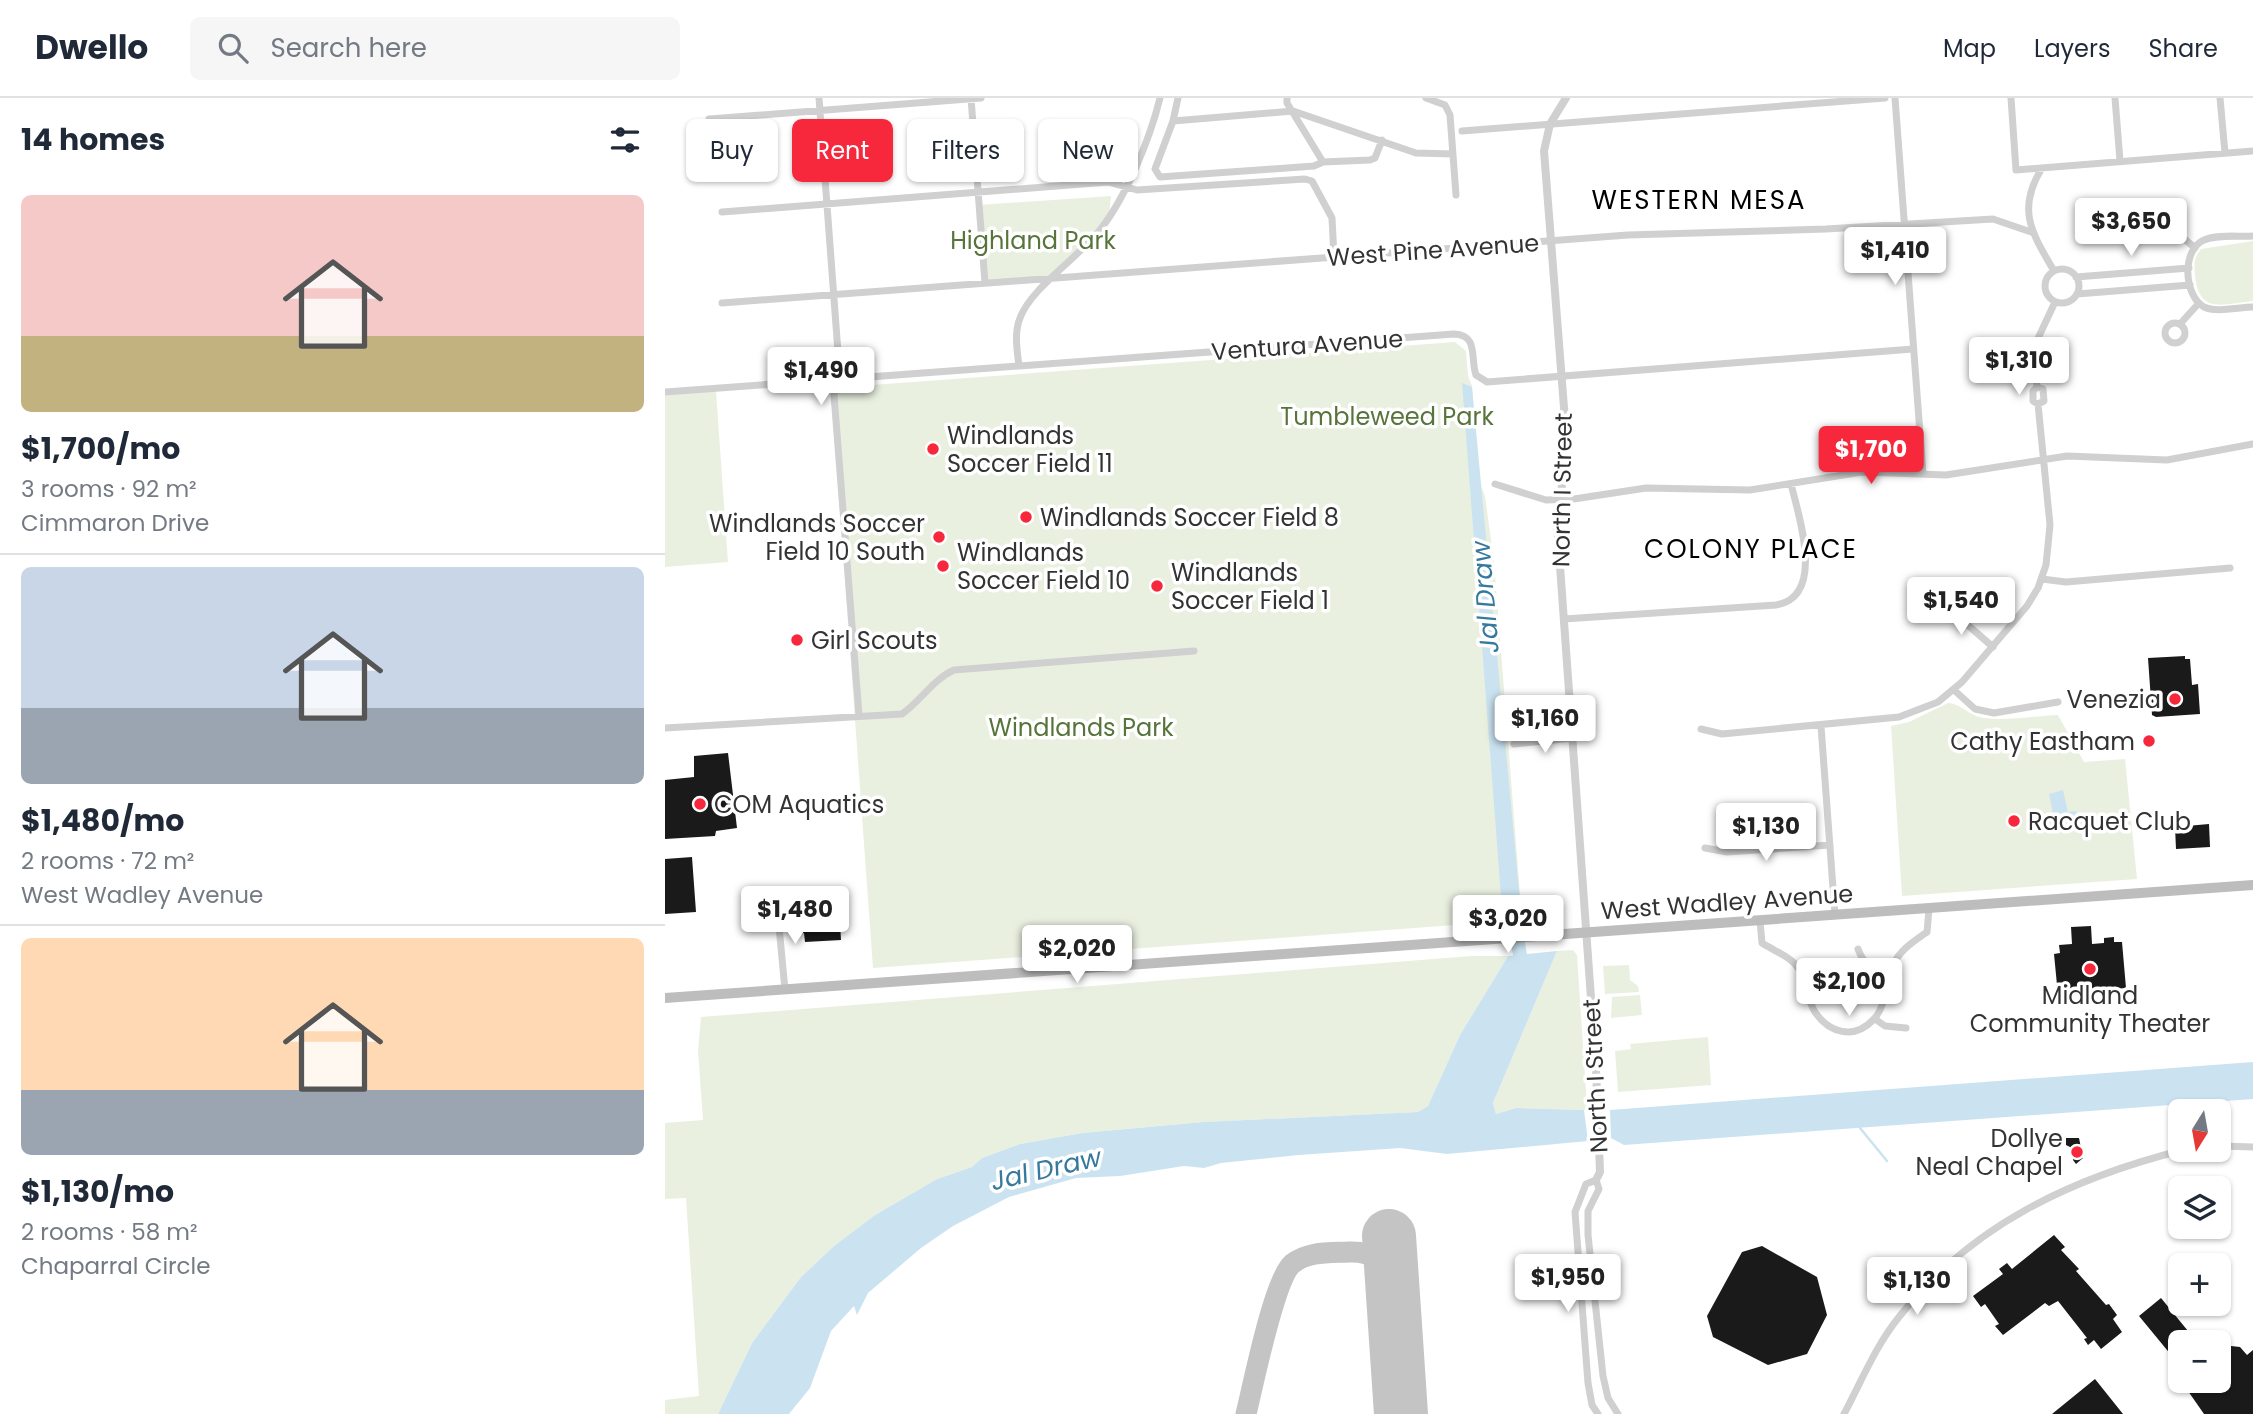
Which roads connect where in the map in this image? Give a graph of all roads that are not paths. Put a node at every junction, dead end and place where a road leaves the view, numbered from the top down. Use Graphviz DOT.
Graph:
graph roads {
  1 [pos="819,98"];
  2 [pos="971,98"];
  3 [pos="981,98"];
  4 [pos="1160,98"];
  5 [pos="1178,98"];
  6 [pos="1287,98"];
  7 [pos="1426,98"];
  8 [pos="1566,98"];
  9 [pos="1885,98"];
  10 [pos="1895,98"];
  11 [pos="2011,98"];
  12 [pos="2115,98"];
  13 [pos="2220,98"];
  14 [pos="820,110"];
  15 [pos="1293,111"];
  16 [pos="709,119"];
  17 [pos="1173,121"];
  18 [pos="1550,124"];
  19 [pos="1462,131"];
  20 [pos="1382,141"];
  21 [pos="2253,150"];
  22 [pos="2225,153"];
  23 [pos="1453,154"];
  24 [pos="2120,161"];
  25 [pos="1324,162"];
  26 [pos="2042,168"];
  27 [pos="1125,188"];
  28 [pos="978,192"];
  29 [pos="1456,195"];
  30 [pos="827,204"];
  31 [pos="722,212"];
  32 [pos="1904,224"];
  33 [pos="2174,230"];
  34 [pos="2031,232"];
  35 [pos="2253,236"];
  36 [pos="1552,241"];
  37 [pos="2195,248"];
  38 [pos="1334,257"];
  39 [pos="2189,268"];
  40 [pos="2054,271"];
  41 [pos="2076,277"];
  42 [pos="1052,278"];
  43 [pos="985,283"];
  44 [pos="2190,285"];
  45 [pos="2077,294"];
  46 [pos="834,295"];
  47 [pos="2055,302"];
  48 [pos="722,303"];
  49 [pos="2199,303"];
  50 [pos="2253,307"];
  51 [pos="2181,324"];
  52 [pos="1913,349"];
  53 [pos="1019,366"];
  54 [pos="1562,376"];
  55 [pos="841,379"];
  56 [pos="665,392"];
  57 [pos="2253,444"];
  58 [pos="2043,459"];
  59 [pos="1923,474"];
  60 [pos="1495,484"];
  61 [pos="1791,484"];
  62 [pos="1560,500"];
  63 [pos="2230,568"];
  64 [pos="2042,579"];
  65 [pos="1948,607"];
  66 [pos="1564,619"];
  67 [pos="1993,647"];
  68 [pos="1194,651"];
  69 [pos="1954,690"];
  70 [pos="2058,702"];
  71 [pos="859,715"];
  72 [pos="1821,726"];
  73 [pos="665,728"];
  74 [pos="1701,729"];
  75 [pos="1573,738"];
  76 [pos="1514,744"];
  77 [pos="1830,845"];
  78 [pos="1705,848"];
  79 [pos="2253,885"];
  80 [pos="777,905"];
  81 [pos="1929,909"];
  82 [pos="1835,915"];
  83 [pos="1760,920"];
  84 [pos="1587,934"];
  85 [pos="1858,949"];
  86 [pos="1890,976"];
  87 [pos="785,990"];
  88 [pos="665,998"];
  89 [pos="1875,1019"];
  90 [pos="1906,1028"];
  91 [pos="2231,1146"];
  92 [pos="2253,1147"];
  93 [pos="2168,1153"];
  94 [pos="1596,1180"];
  95 [pos="1597,1317"];
  96 [pos="1583,1318"];
  97 [pos="1598,1414"];
  98 [pos="1618,1414"];
  99 [pos="1844,1414"];
  1 -- 14 [label="street"];
  2 -- 3 [label="street"];
  2 -- 14 [label="street"];
  2 -- 28 [label="street"];
  4 -- 27 [label="street"];
  5 -- 17 [label="street"];
  6 -- 15 [label="street"];
  7 -- 23 [label="street"];
  8 -- 18 [label="street, North I Street"];
  9 -- 18 [label="street"];
  10 -- 32 [label="street"];
  11 -- 26 [label="street"];
  12 -- 24 [label="street"];
  13 -- 22 [label="street"];
  14 -- 16 [label="street"];
  14 -- 30 [label="street"];
  15 -- 17 [label="street"];
  15 -- 20 [label="street"];
  15 -- 25 [label="street"];
  17 -- 25 [label="street"];
  18 -- 19 [label="street"];
  18 -- 36 [label="street, North I Street"];
  20 -- 23 [label="street"];
  20 -- 25 [label="street"];
  21 -- 22 [label="street"];
  22 -- 24 [label="street"];
  23 -- 29 [label="street"];
  24 -- 26 [label="street"];
  26 -- 34 [label="street"];
  27 -- 28 [label="street"];
  27 -- 38 [label="street"];
  27 -- 42 [label="street"];
  28 -- 30 [label="street"];
  28 -- 43 [label="street"];
  30 -- 31 [label="street"];
  30 -- 46 [label="street"];
  32 -- 34 [label="street, West Pine Avenue"];
  32 -- 36 [label="street, West Pine Avenue"];
  32 -- 52 [label="street"];
  33 -- 37 [label="street"];
  34 -- 40 [label="street"];
  35 -- 37 [label="street"];
  36 -- 38 [label="street, West Pine Avenue"];
  36 -- 54 [label="street, North I Street"];
  37 -- 39 [label="street"];
  38 -- 42 [label="street, West Pine Avenue"];
  39 -- 41 [label="street"];
  39 -- 44 [label="street"];
  40 -- 41 [label="street"];
  40 -- 47 [label="street"];
  41 -- 45 [label="street"];
  42 -- 43 [label="street, West Pine Avenue"];
  42 -- 53 [label="street"];
  43 -- 46 [label="street, West Pine Avenue"];
  44 -- 45 [label="street"];
  44 -- 49 [label="street"];
  45 -- 47 [label="street"];
  46 -- 48 [label="street, West Pine Avenue"];
  46 -- 55 [label="street"];
  47 -- 58 [label="street"];
  49 -- 50 [label="street"];
  49 -- 51 [label="street"];
  52 -- 54 [label="street, Ventura Avenue"];
  52 -- 59 [label="street"];
  53 -- 54 [label="street, Ventura Avenue"];
  53 -- 55 [label="street, Ventura Avenue"];
  54 -- 62 [label="street, North I Street"];
  55 -- 56 [label="street, Ventura Avenue"];
  55 -- 71 [label="street"];
  57 -- 58 [label="street"];
  58 -- 59 [label="street"];
  58 -- 64 [label="street"];
  59 -- 61 [label="street"];
  60 -- 62 [label="street"];
  61 -- 62 [label="street"];
  61 -- 66 [label="street"];
  62 -- 66 [label="street, North I Street"];
  63 -- 64 [label="street"];
  64 -- 67 [label="street"];
  65 -- 67 [label="street"];
  66 -- 75 [label="street, North I Street"];
  67 -- 69 [label="street"];
  68 -- 71 [label="street"];
  69 -- 70 [label="street"];
  69 -- 72 [label="street"];
  71 -- 73 [label="street"];
  72 -- 74 [label="street"];
  72 -- 77 [label="street"];
  75 -- 76 [label="street"];
  75 -- 84 [label="street, North I Street"];
  77 -- 78 [label="street"];
  77 -- 82 [label="street"];
  79 -- 81 [label="main road, West Wadley Avenue"];
  80 -- 87 [label="street"];
  81 -- 82 [label="main road, West Wadley Avenue"];
  81 -- 86 [label="street"];
  82 -- 83 [label="main road, West Wadley Avenue"];
  83 -- 84 [label="main road, West Wadley Avenue"];
  83 -- 89 [label="street"];
  84 -- 87 [label="main road, West Wadley Avenue"];
  84 -- 94 [label="street, North I Street"];
  85 -- 86 [label="street"];
  86 -- 89 [label="street"];
  87 -- 88 [label="main road, West Wadley Avenue"];
  89 -- 90 [label="street"];
  91 -- 92 [label="street"];
  93 -- 99 [label="street"];
  94 -- 95 [label="street"];
  94 -- 96 [label="street"];
  95 -- 96 [label="street"];
  95 -- 98 [label="street"];
  96 -- 97 [label="street"];
}
